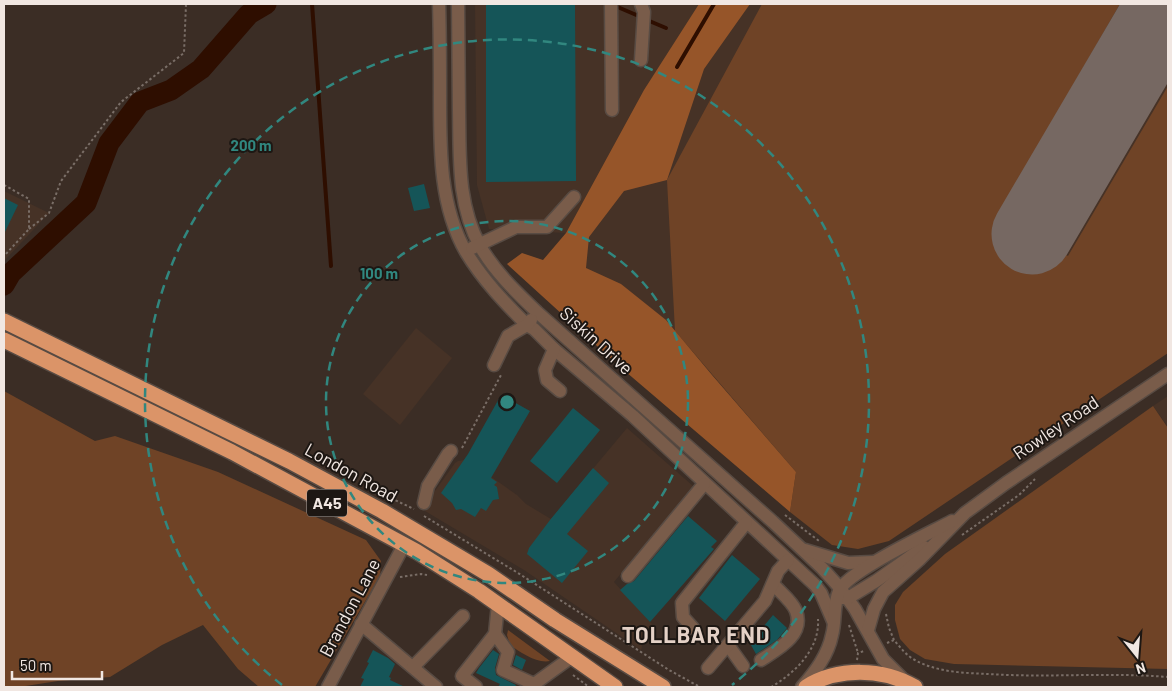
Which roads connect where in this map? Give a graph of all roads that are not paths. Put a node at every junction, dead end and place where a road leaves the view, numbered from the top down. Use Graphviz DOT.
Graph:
graph roads {
  1 [pos="439,4"];
  2 [pos="458,4"];
  3 [pos="611,4"];
  4 [pos="641,4"];
  5 [pos="641,60"];
  6 [pos="612,110"];
  7 [pos="574,197"];
  8 [pos="480,245"];
  9 [pos="465,251"];
  10 [pos="537,312"];
  11 [pos="4,321"];
  12 [pos="527,325"];
  13 [pos="4,340"];
  14 [pos="554,349"];
  15 [pos="12,350"];
  16 [pos="499,367"];
  17 [pos="1168,374"];
  18 [pos="560,391"];
  19 [pos="451,451"];
  20 [pos="704,484"];
  21 [pos="421,510"];
  22 [pos="965,514"];
  23 [pos="746,523"];
  24 [pos="943,535"];
  25 [pos="404,544"];
  26 [pos="800,548"];
  27 [pos="788,560"];
  28 [pos="876,561"];
  29 [pos="628,576"];
  30 [pos="773,584"];
  31 [pos="821,593"];
  32 [pos="842,595"];
  33 [pos="498,604"];
  34 [pos="463,616"];
  35 [pos="833,622"];
  36 [pos="361,624"];
  37 [pos="693,628"];
  38 [pos="868,630"];
  39 [pos="495,634"];
  40 [pos="728,646"];
  41 [pos="573,656"];
  42 [pos="761,660"];
  43 [pos="742,666"];
  44 [pos="412,667"];
  45 [pos="708,668"];
  46 [pos="910,684"];
  47 [pos="532,686"];
  48 [pos="328,687"];
  49 [pos="436,687"];
  50 [pos="476,687"];
  51 [pos="615,687"];
  52 [pos="663,687"];
  53 [pos="802,687"];
  54 [pos="806,687"];
  1 -- 9 [label="street, Siskin Drive"];
  2 -- 8 [label="street, Siskin Drive"];
  3 -- 6 [label="street"];
  4 -- 5 [label="street"];
  7 -- 8 [label="street"];
  8 -- 9 [label="street"];
  8 -- 10 [label="street, Siskin Drive"];
  9 -- 12 [label="street, Siskin Drive"];
  10 -- 12 [label="street"];
  10 -- 26 [label="street, Siskin Drive"];
  11 -- 52 [label="highway, London Road / A45"];
  12 -- 14 [label="street, Siskin Drive"];
  12 -- 16 [label="street"];
  13 -- 15 [label="highway"];
  14 -- 18 [label="street"];
  14 -- 20 [label="street, Siskin Drive"];
  15 -- 25 [label="highway, A45"];
  17 -- 22 [label="street, Rowley Road"];
  19 -- 21 [label="street"];
  20 -- 23 [label="street, Siskin Drive"];
  20 -- 29 [label="street"];
  22 -- 24 [label="street"];
  22 -- 28 [label="street"];
  23 -- 27 [label="street, Siskin Drive"];
  23 -- 37 [label="street"];
  24 -- 32 [label="street"];
  24 -- 38 [label="street"];
  25 -- 33 [label="highway, A45"];
  25 -- 36 [label="street, Brandon Lane"];
  26 -- 28 [label="street"];
  26 -- 32 [label="street, Siskin Drive"];
  27 -- 30 [label="street"];
  27 -- 31 [label="street, Siskin Drive"];
  28 -- 32 [label="street"];
  30 -- 40 [label="street"];
  30 -- 42 [label="street"];
  31 -- 32 [label="street"];
  31 -- 35 [label="street, Siskin Drive"];
  32 -- 35 [label="street"];
  32 -- 38 [label="street, Siskin Drive"];
  33 -- 39 [label="street"];
  33 -- 41 [label="highway, A45"];
  34 -- 44 [label="street"];
  35 -- 53 [label="street"];
  36 -- 44 [label="street"];
  36 -- 48 [label="street, Brandon Lane"];
  38 -- 46 [label="street, Siskin Drive"];
  39 -- 47 [label="street"];
  39 -- 50 [label="street"];
  40 -- 43 [label="street"];
  40 -- 45 [label="street"];
  41 -- 47 [label="street"];
  41 -- 51 [label="highway, A45"];
  44 -- 49 [label="street"];
  46 -- 54 [label="highway"];
}
